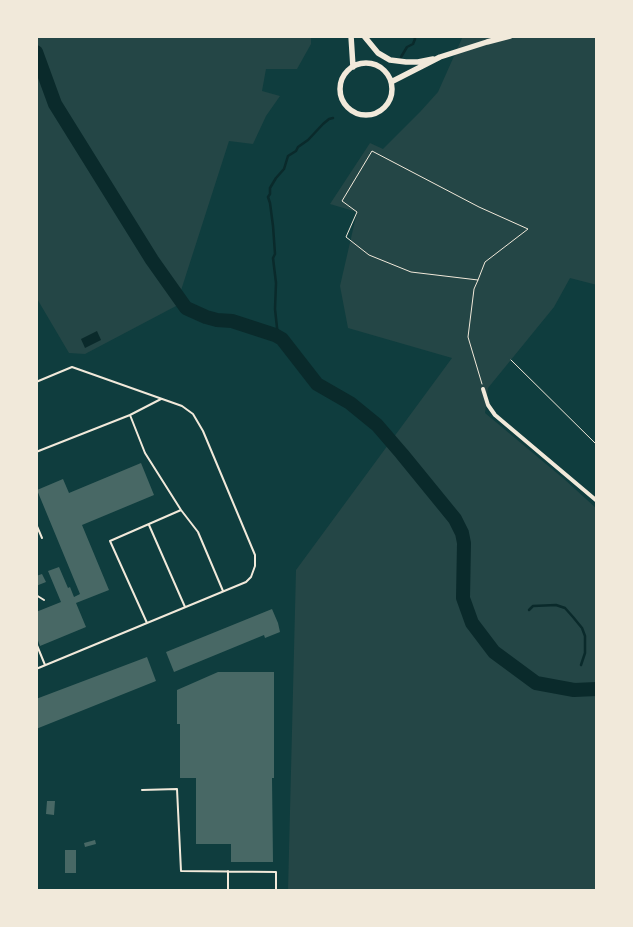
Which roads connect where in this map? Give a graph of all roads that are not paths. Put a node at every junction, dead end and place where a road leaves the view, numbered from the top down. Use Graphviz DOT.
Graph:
graph roads {
  1 [pos="352,36"];
  2 [pos="364,36"];
  3 [pos="510,36"];
  4 [pos="440,57"];
  5 [pos="353,67"];
  6 [pos="391,82"];
  7 [pos="36,382"];
  8 [pos="483,389"];
  9 [pos="162,399"];
  10 [pos="130,415"];
  11 [pos="36,452"];
  12 [pos="597,501"];
  13 [pos="181,510"];
  14 [pos="36,524"];
  15 [pos="148,524"];
  16 [pos="42,538"];
  17 [pos="222,592"];
  18 [pos="36,595"];
  19 [pos="44,600"];
  20 [pos="185,608"];
  21 [pos="147,623"];
  22 [pos="36,643"];
  23 [pos="45,665"];
  24 [pos="36,669"];
  25 [pos="142,790"];
  26 [pos="228,871"];
  27 [pos="228,891"];
  28 [pos="276,891"];
  1 -- 5 [label="main road"];
  2 -- 4 [label="main road"];
  3 -- 4 [label="main road"];
  4 -- 6 [label="main road"];
  5 -- 6 [label="main road"];
  5 -- 6 [label="main road"];
  7 -- 9 [label="lane"];
  8 -- 12 [label="street"];
  9 -- 10 [label="lane"];
  9 -- 17 [label="lane"];
  10 -- 11 [label="lane"];
  10 -- 13 [label="lane"];
  13 -- 15 [label="lane"];
  13 -- 17 [label="lane"];
  14 -- 16 [label="lane"];
  15 -- 20 [label="lane"];
  15 -- 21 [label="lane"];
  17 -- 20 [label="lane"];
  18 -- 19 [label="lane"];
  20 -- 21 [label="lane"];
  21 -- 23 [label="lane"];
  22 -- 23 [label="lane"];
  23 -- 24 [label="lane"];
  25 -- 26 [label="lane"];
  26 -- 27 [label="lane"];
  26 -- 28 [label="lane"];
}
